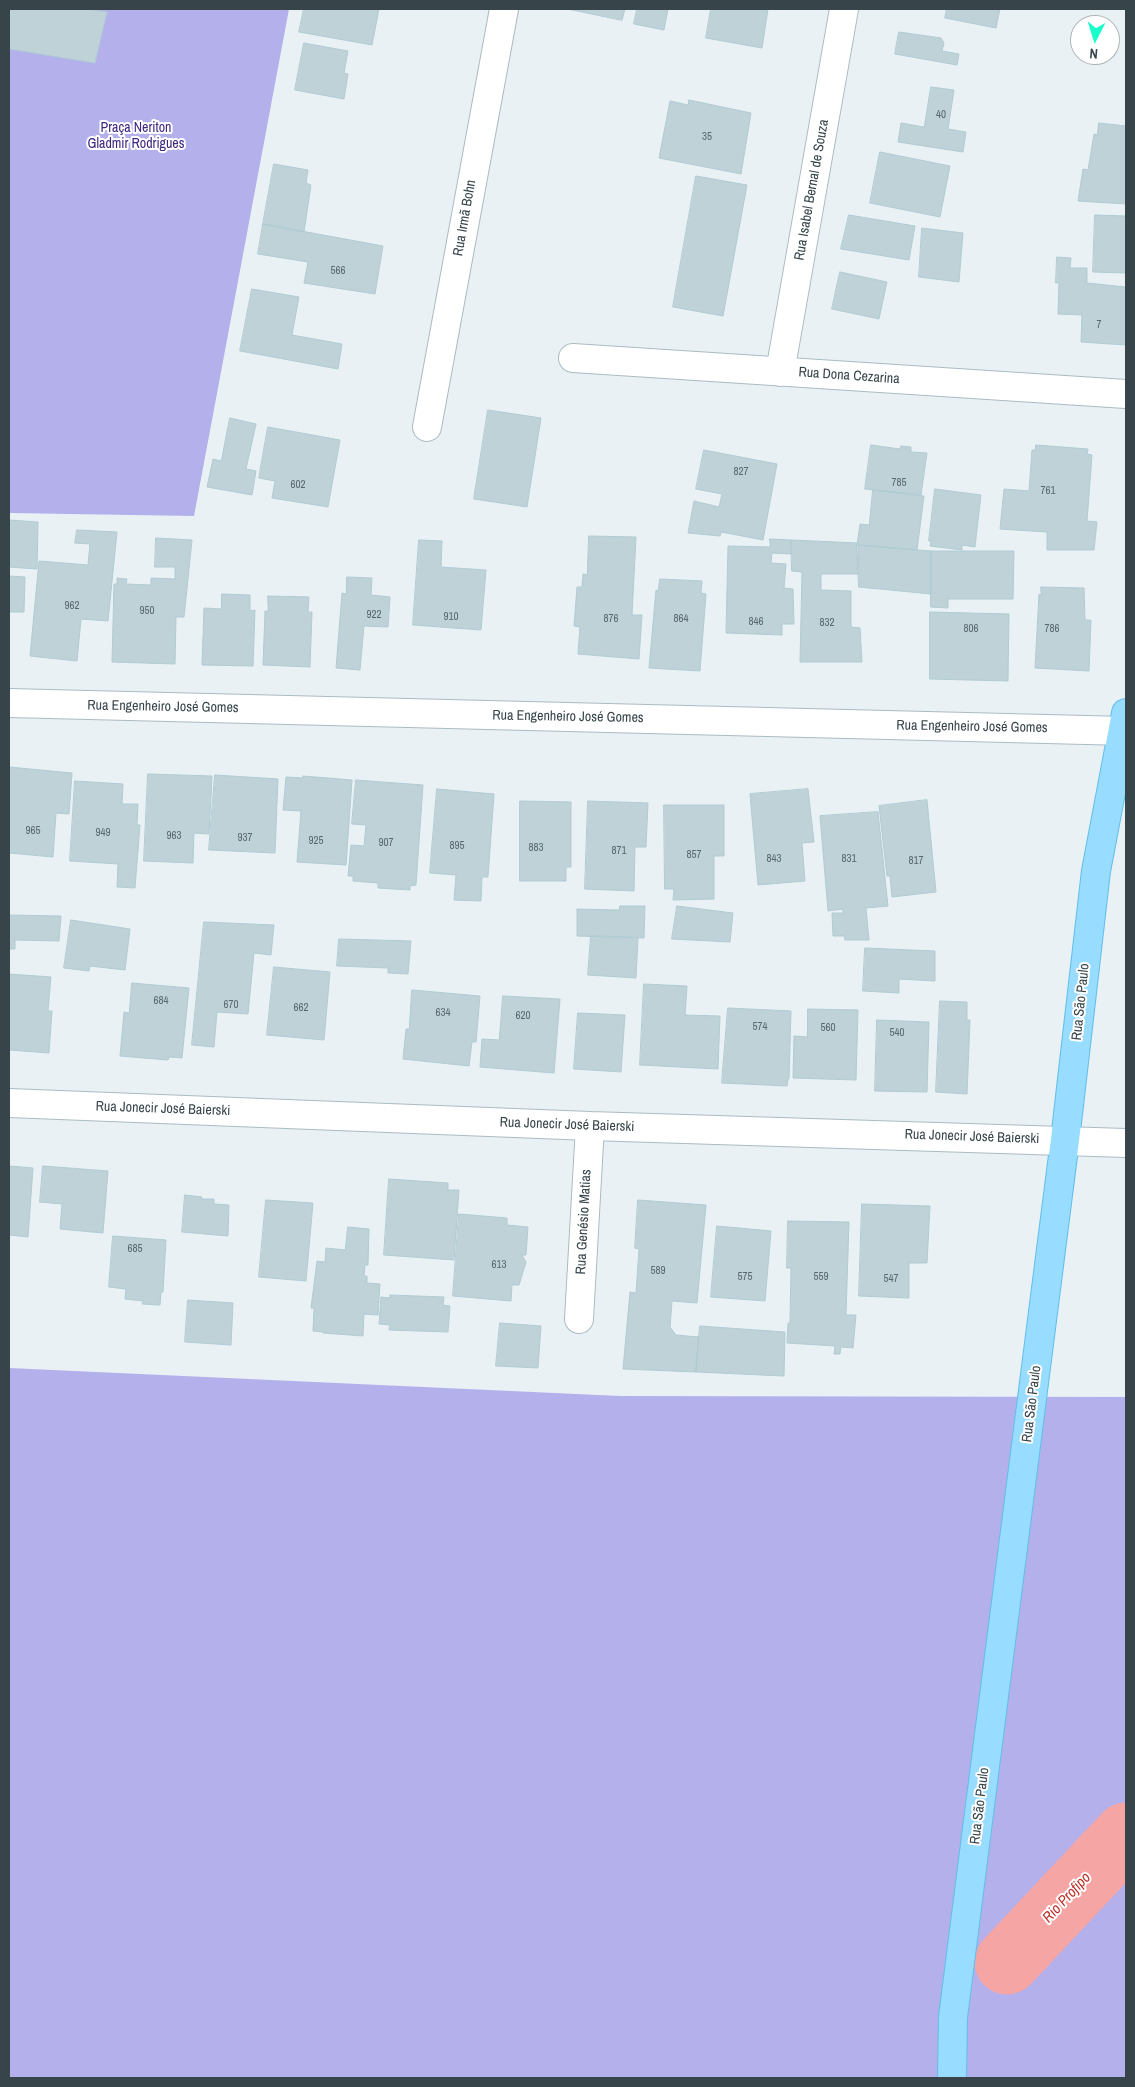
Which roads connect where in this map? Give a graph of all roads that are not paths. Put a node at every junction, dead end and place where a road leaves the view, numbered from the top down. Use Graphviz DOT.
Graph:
graph roads {
  1 [pos="504,9"];
  2 [pos="844,9"];
  3 [pos="573,358"];
  4 [pos="780,372"];
  5 [pos="1126,394"];
  6 [pos="427,427"];
  7 [pos="9,703"];
  8 [pos="1125,725"];
  9 [pos="9,1104"];
  10 [pos="590,1126"];
  11 [pos="1066,1140"];
  12 [pos="1126,1143"];
  13 [pos="579,1319"];
  14 [pos="952,2078"];
  1 -- 6 [label="street, Rua Irmã Bohn"];
  2 -- 4 [label="street, Rua Isabel Bernal de Souza"];
  3 -- 4 [label="street, Rua Dona Cezarina"];
  4 -- 5 [label="street, Rua Dona Cezarina"];
  7 -- 8 [label="street, Rua Engenheiro José Gomes"];
  8 -- 11 [label="main road, Rua São Paulo"];
  9 -- 10 [label="street, Rua Jonecir José Baierski"];
  10 -- 11 [label="street, Rua Jonecir José Baierski"];
  10 -- 13 [label="street, Rua Genésio Matias"];
  11 -- 12 [label="street, Rua Jonecir José Baierski"];
  11 -- 14 [label="main road, Rua São Paulo"];
}
